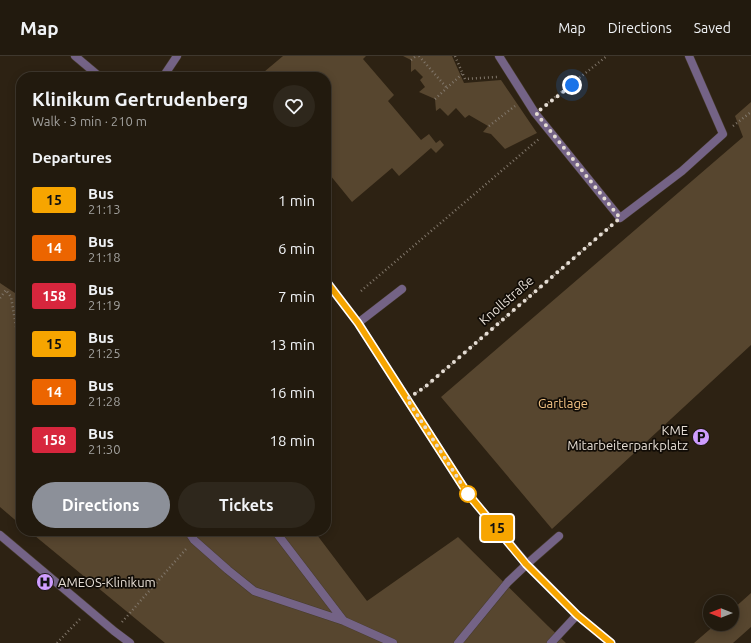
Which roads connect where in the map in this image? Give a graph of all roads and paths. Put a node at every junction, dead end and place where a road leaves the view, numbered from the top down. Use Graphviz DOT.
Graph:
graph roads {
  1 [pos="75,56"];
  2 [pos="177,56"];
  3 [pos="417,56"];
  4 [pos="455,56"];
  5 [pos="499,56"];
  6 [pos="608,56"];
  7 [pos="689,56"];
  8 [pos="411,60"];
  9 [pos="94,72"];
  10 [pos="166,72"];
  11 [pos="462,74"];
  12 [pos="502,77"];
  13 [pos="447,88"];
  14 [pos="435,99"];
  15 [pos="519,103"];
  16 [pos="751,112"];
  17 [pos="536,113"];
  18 [pos="489,126"];
  19 [pos="550,130"];
  20 [pos="535,133"];
  21 [pos="723,134"];
  22 [pos="538,138"];
  23 [pos="620,218"];
  24 [pos="331,288"];
  25 [pos="402,289"];
  26 [pos="361,291"];
  27 [pos="0,298"];
  28 [pos="358,323"];
  29 [pos="16,326"];
  30 [pos="407,399"];
  31 [pos="0,535"];
  32 [pos="191,536"];
  33 [pos="278,536"];
  34 [pos="559,536"];
  35 [pos="194,540"];
  36 [pos="526,564"];
  37 [pos="88,610"];
  38 [pos="577,615"];
  39 [pos="344,621"];
  40 [pos="114,631"];
  41 [pos="57,643"];
  42 [pos="130,643"];
  43 [pos="392,643"];
  44 [pos="458,643"];
  45 [pos="551,643"];
  46 [pos="611,643"];
  1 -- 9 [label="street"];
  2 -- 10 [label="street"];
  3 -- 8 [label="path"];
  3 -- 13 [label="path"];
  4 -- 11 [label="path"];
  5 -- 17 [label="street"];
  6 -- 17 [label="path"];
  7 -- 21 [label="street"];
  11 -- 12 [label="path"];
  11 -- 13 [label="path"];
  13 -- 14 [label="path"];
  15 -- 18 [label="path"];
  16 -- 21 [label="path"];
  17 -- 19 [label="street"];
  19 -- 22 [label="path"];
  19 -- 23 [label="street"];
  20 -- 22 [label="path"];
  21 -- 23 [label="street"];
  22 -- 26 [label="path"];
  23 -- 30 [label="path, Knollstraße"];
  24 -- 28 [label="street"];
  25 -- 28 [label="street"];
  27 -- 29 [label="path"];
  28 -- 30 [label="street"];
  30 -- 36 [label="street"];
  31 -- 37 [label="street"];
  32 -- 35 [label="street"];
  33 -- 39 [label="street"];
  34 -- 36 [label="street"];
  35 -- 39 [label="street"];
  35 -- 40 [label="path"];
  36 -- 38 [label="street"];
  36 -- 44 [label="street"];
  37 -- 40 [label="street"];
  37 -- 41 [label="path"];
  38 -- 45 [label="street"];
  38 -- 46 [label="street"];
  39 -- 43 [label="street"];
  40 -- 42 [label="street"];
}
